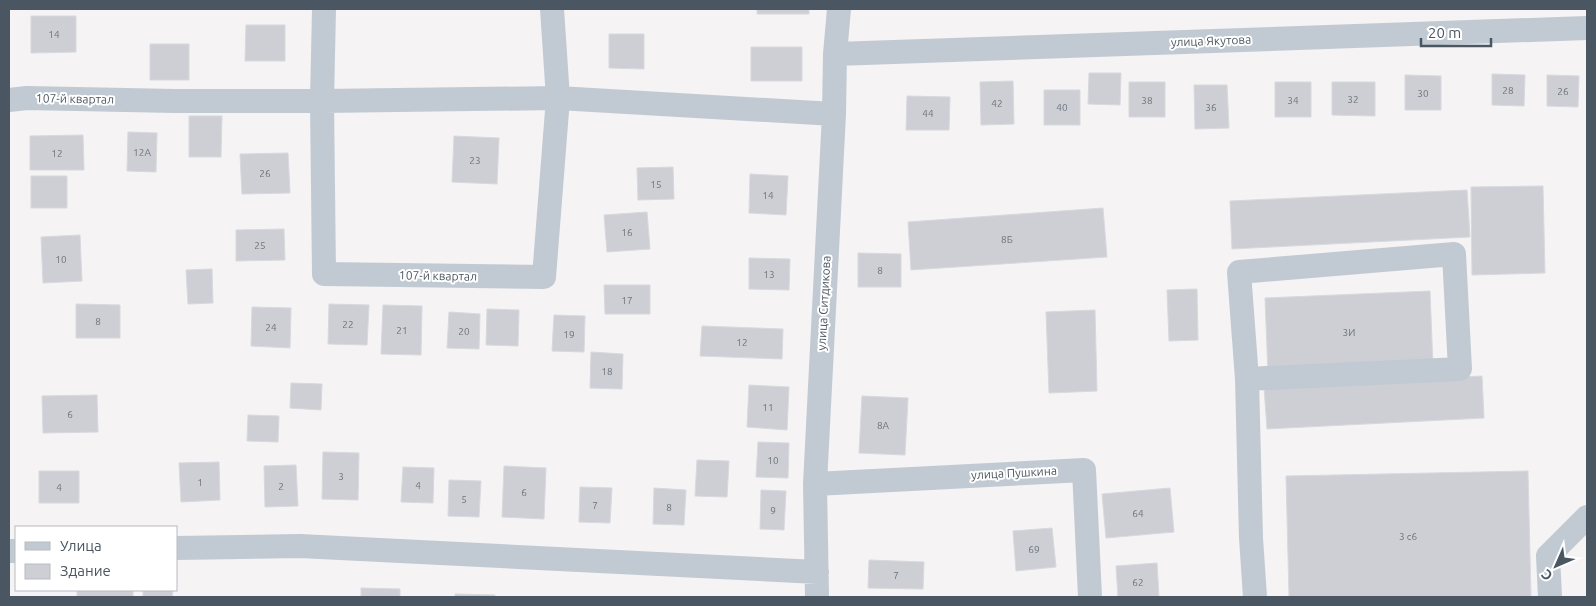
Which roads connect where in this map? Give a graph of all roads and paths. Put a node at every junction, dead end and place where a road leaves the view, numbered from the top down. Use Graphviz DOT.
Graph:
graph roads {
  1 [pos="324,9"];
  2 [pos="552,9"];
  3 [pos="839,9"];
  4 [pos="1587,28"];
  5 [pos="835,54"];
  6 [pos="558,98"];
  7 [pos="9,100"];
  8 [pos="322,101"];
  9 [pos="834,114"];
  10 [pos="1247,379"];
  11 [pos="815,484"];
  12 [pos="1587,517"];
  13 [pos="178,548"];
  14 [pos="817,572"];
  15 [pos="817,597"];
  16 [pos="1090,597"];
  17 [pos="1255,597"];
  18 [pos="1550,597"];
  1 -- 8 [label="street, 107-й квартал"];
  2 -- 6 [label="street, 107-й квартал"];
  3 -- 5 [label="street, улица Ситдикова"];
  4 -- 5 [label="street, улица Якутова"];
  5 -- 9 [label="street, улица Ситдикова"];
  6 -- 8 [label="street, 107-й квартал"];
  6 -- 8 [label="street, 107-й квартал"];
  6 -- 9 [label="street, 107-й квартал"];
  7 -- 8 [label="street, 107-й квартал"];
  9 -- 11 [label="street, улица Ситдикова"];
  10 -- 10 [label="street"];
  10 -- 17 [label="street"];
  11 -- 14 [label="street, улица Ситдикова"];
  11 -- 16 [label="street, улица Пушкина"];
  12 -- 18 [label="street"];
  13 -- 14 [label="street"];
  14 -- 15 [label="street, улица Ситдикова"];
}
